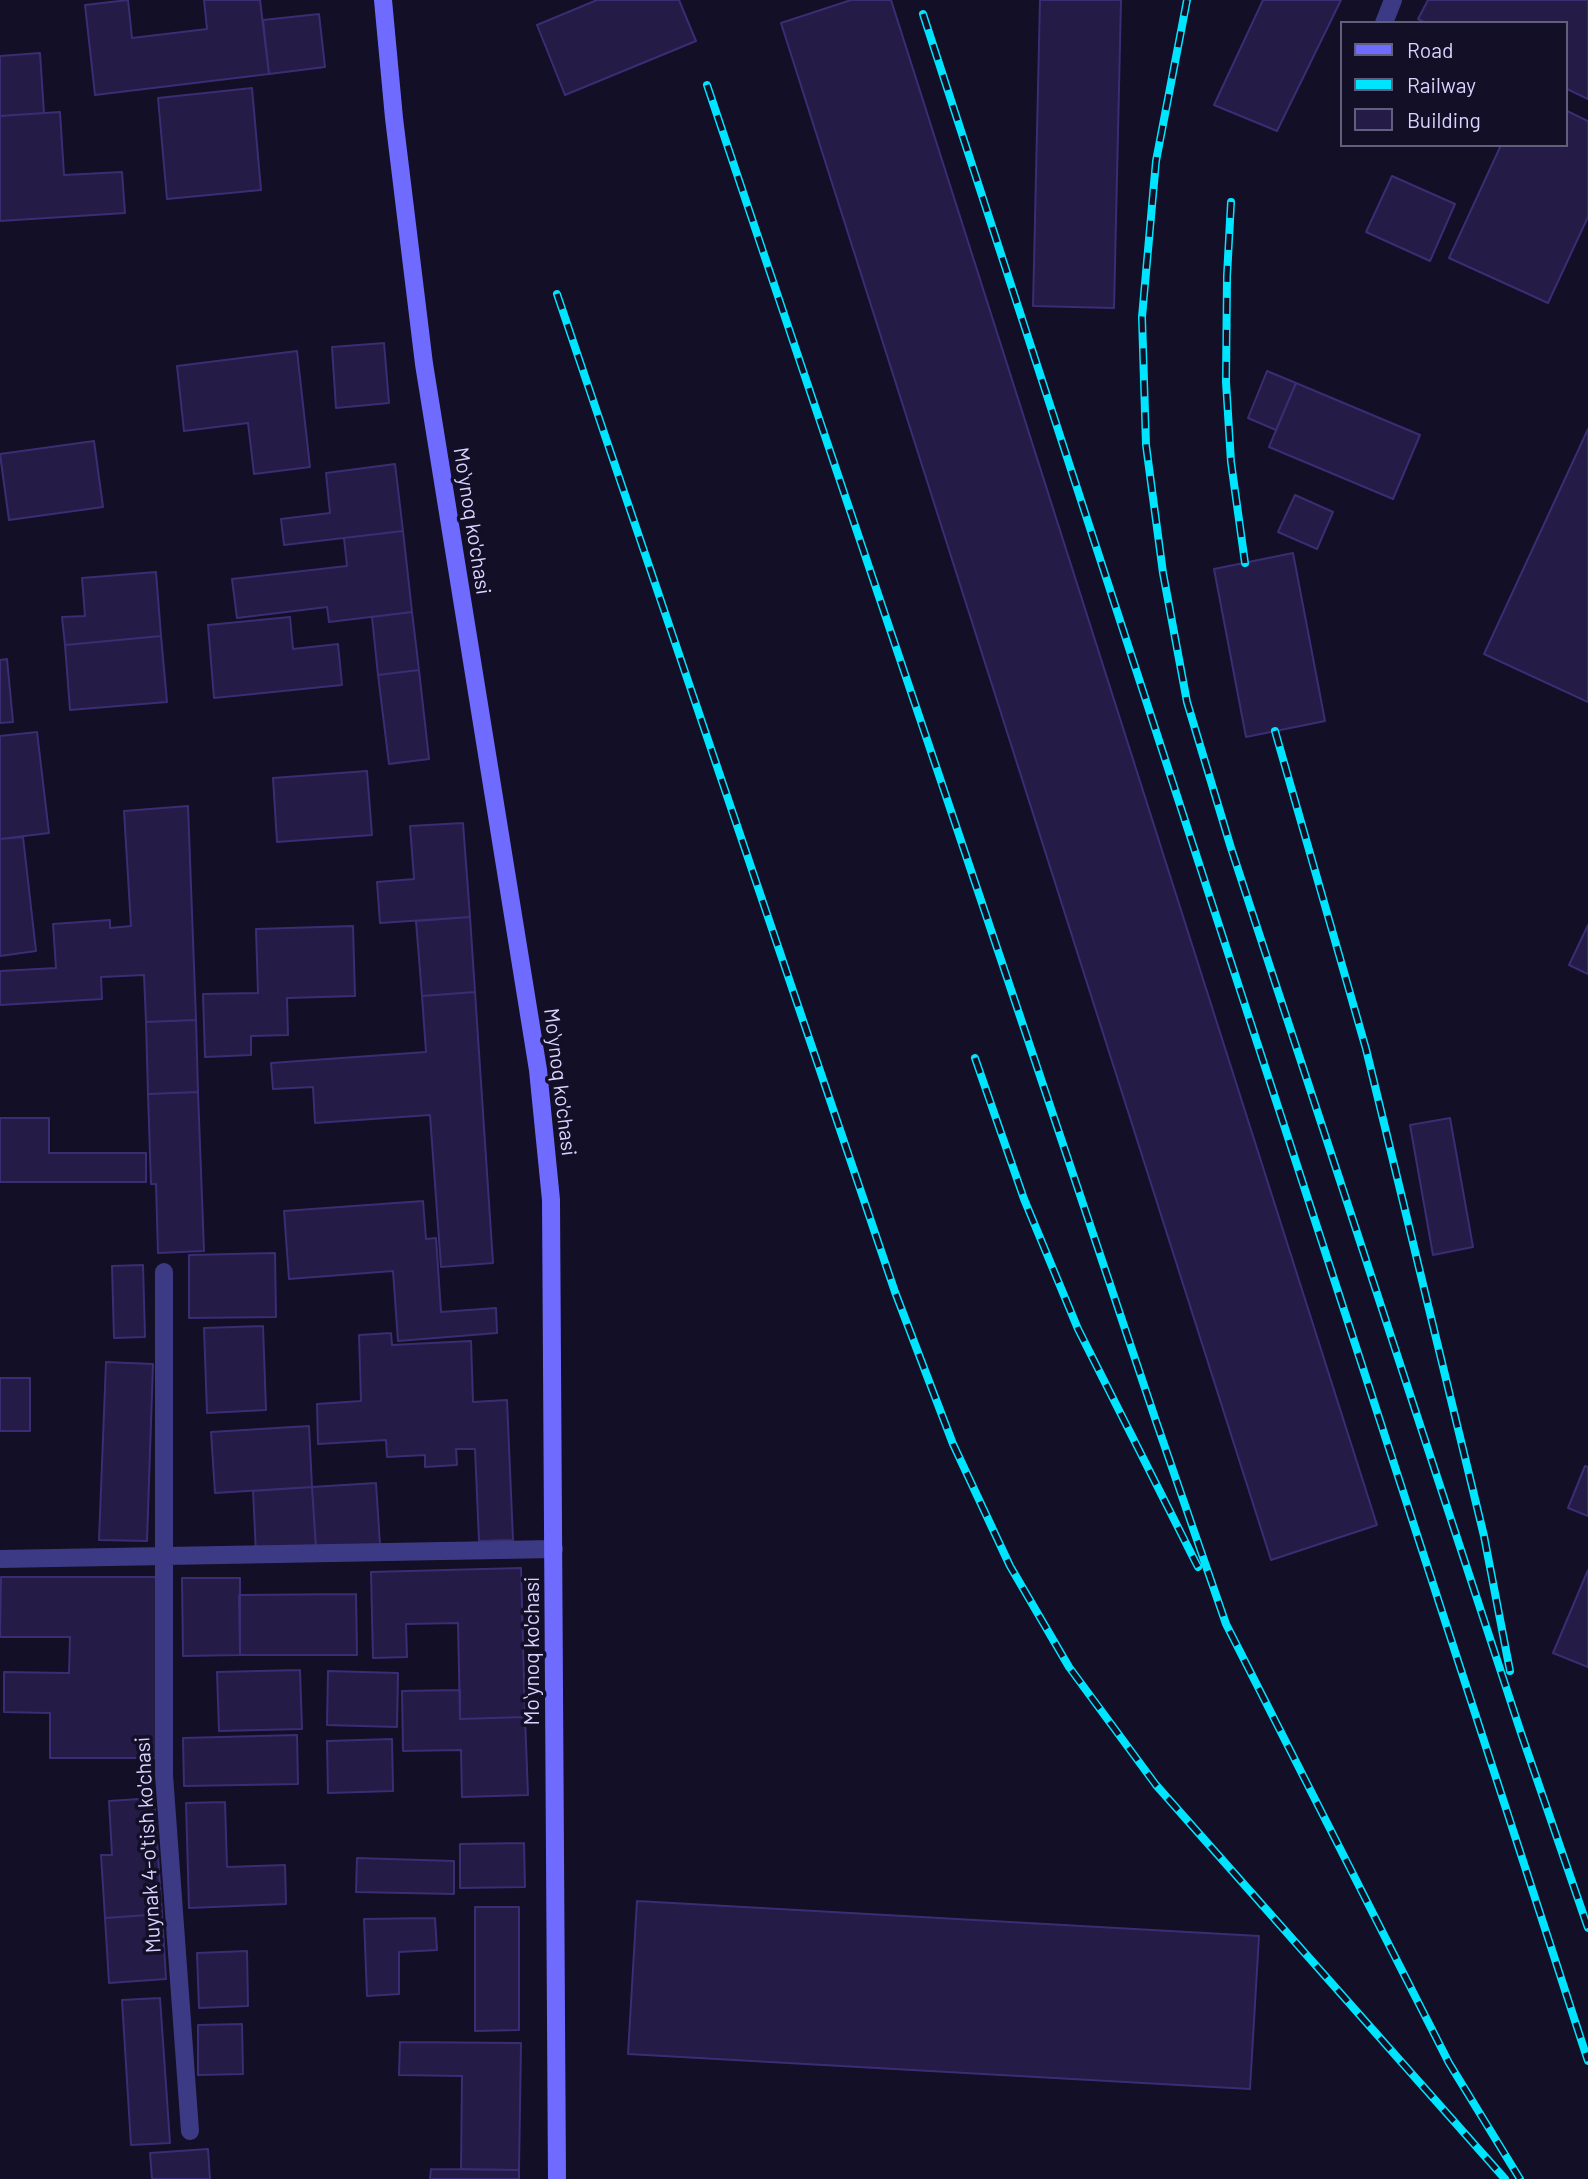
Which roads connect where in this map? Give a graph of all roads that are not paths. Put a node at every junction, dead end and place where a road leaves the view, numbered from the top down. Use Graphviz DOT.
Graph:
graph roads {
  1 [pos="383,0"];
  2 [pos="1393,0"];
  3 [pos="1385,21"];
  4 [pos="164,1272"];
  5 [pos="554,1549"];
  6 [pos="166,1556"];
  7 [pos="0,1559"];
  8 [pos="190,2132"];
  9 [pos="557,2179"];
  1 -- 5 [label="street, Moʻynoq ko'chasi"];
  2 -- 3 [label="street"];
  4 -- 6 [label="street, Muynak 4-o'tish ko'chasi"];
  5 -- 6 [label="street"];
  5 -- 9 [label="street, Moʻynoq ko'chasi"];
  6 -- 7 [label="street"];
  6 -- 8 [label="street, Muynak 4-o'tish ko'chasi"];
}
